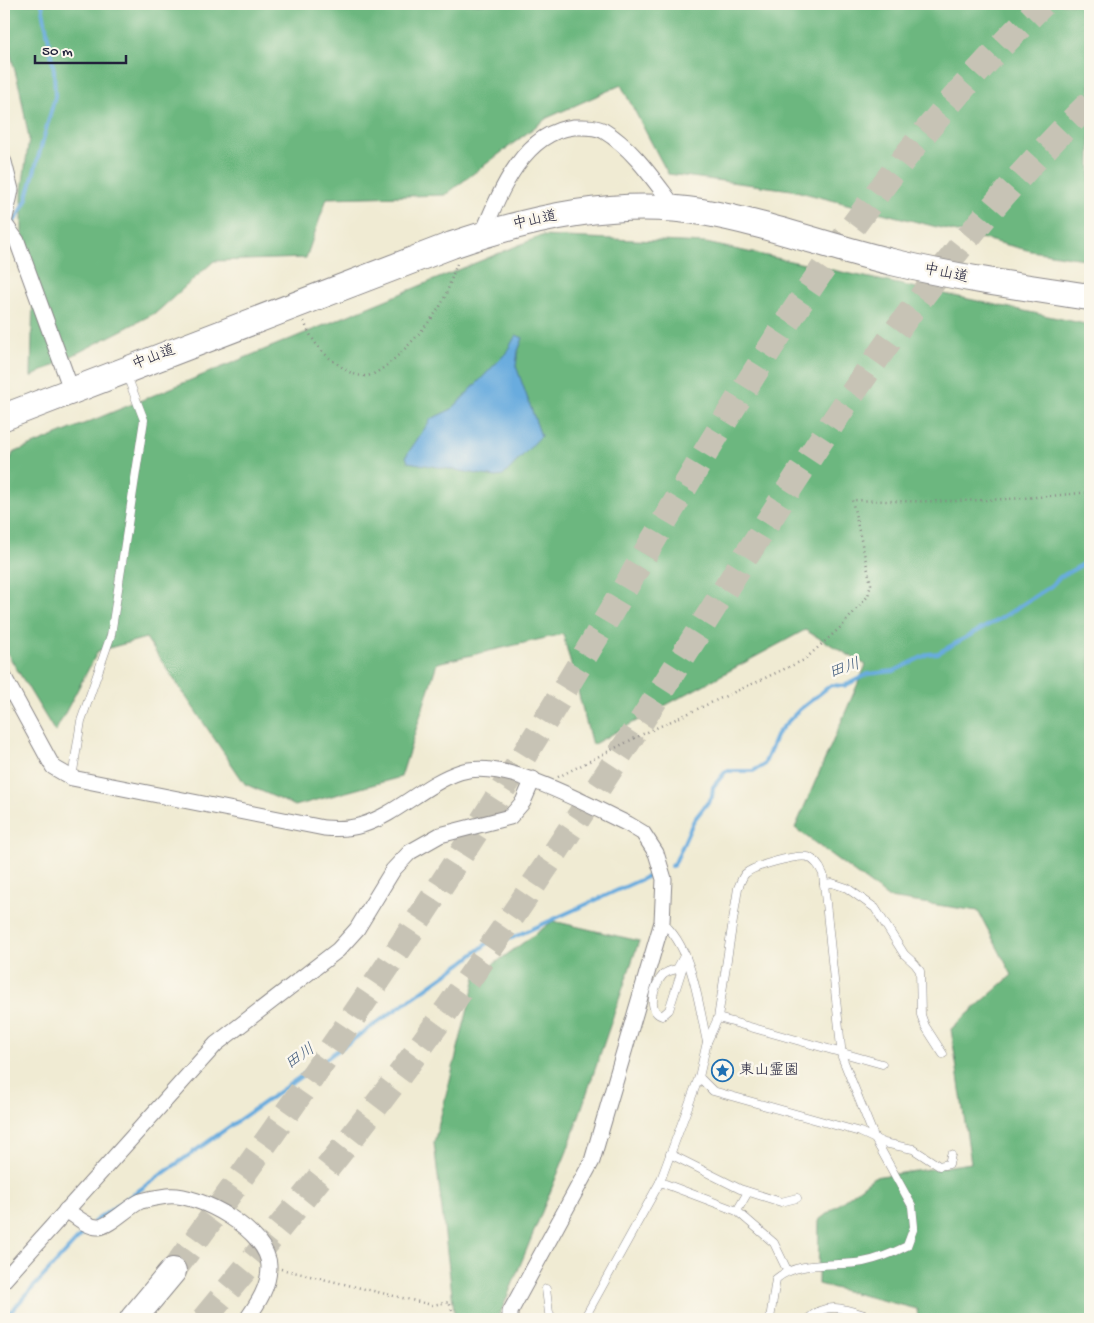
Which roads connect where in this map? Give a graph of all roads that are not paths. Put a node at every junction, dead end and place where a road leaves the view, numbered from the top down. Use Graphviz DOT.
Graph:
graph roads {
  1 [pos="4,162"];
  2 [pos="676,210"];
  3 [pos="6,225"];
  4 [pos="482,235"];
  5 [pos="1090,297"];
  6 [pos="125,369"];
  7 [pos="71,389"];
  8 [pos="15,413"];
  9 [pos="4,677"];
  10 [pos="72,778"];
  11 [pos="533,779"];
  12 [pos="824,884"];
  13 [pos="662,922"];
  14 [pos="686,956"];
  15 [pos="718,1018"];
  16 [pos="708,1042"];
  17 [pos="841,1052"];
  18 [pos="943,1054"];
  19 [pos="882,1064"];
  20 [pos="699,1077"];
  21 [pos="875,1139"];
  22 [pos="670,1154"];
  23 [pos="951,1155"];
  24 [pos="660,1182"];
  25 [pos="748,1192"];
  26 [pos="797,1198"];
  27 [pos="66,1210"];
  28 [pos="737,1211"];
  29 [pos="786,1270"];
  30 [pos="173,1271"];
  31 [pos="4,1280"];
  32 [pos="546,1289"];
  33 [pos="133,1319"];
  34 [pos="247,1319"];
  35 [pos="510,1319"];
  36 [pos="553,1319"];
  37 [pos="584,1319"];
  38 [pos="770,1319"];
  39 [pos="808,1319"];
  40 [pos="876,1319"];
  1 -- 3 [label="street"];
  2 -- 4 [label="highway, 中山道"];
  2 -- 4 [label="street"];
  2 -- 5 [label="highway, 中山道"];
  3 -- 7 [label="street"];
  4 -- 6 [label="highway, 中山道"];
  6 -- 7 [label="highway, 中山道"];
  6 -- 10 [label="lane"];
  7 -- 8 [label="highway, 中山道"];
  9 -- 10 [label="street"];
  10 -- 11 [label="street"];
  11 -- 13 [label="street"];
  11 -- 27 [label="street"];
  12 -- 15 [label="lane"];
  12 -- 17 [label="lane"];
  12 -- 18 [label="lane"];
  13 -- 14 [label="lane"];
  13 -- 35 [label="street"];
  14 -- 14 [label="lane"];
  14 -- 16 [label="lane"];
  15 -- 16 [label="lane"];
  15 -- 17 [label="lane"];
  16 -- 20 [label="lane"];
  17 -- 19 [label="lane"];
  17 -- 21 [label="lane"];
  20 -- 21 [label="lane"];
  20 -- 22 [label="lane"];
  21 -- 23 [label="lane"];
  21 -- 29 [label="lane"];
  22 -- 24 [label="lane"];
  22 -- 25 [label="lane"];
  24 -- 28 [label="lane"];
  24 -- 37 [label="lane"];
  25 -- 26 [label="lane"];
  25 -- 28 [label="lane"];
  27 -- 31 [label="street"];
  27 -- 34 [label="street"];
  28 -- 29 [label="lane"];
  29 -- 38 [label="lane"];
  30 -- 33 [label="highway"];
  32 -- 36 [label="lane"];
  39 -- 40 [label="lane"];
}
